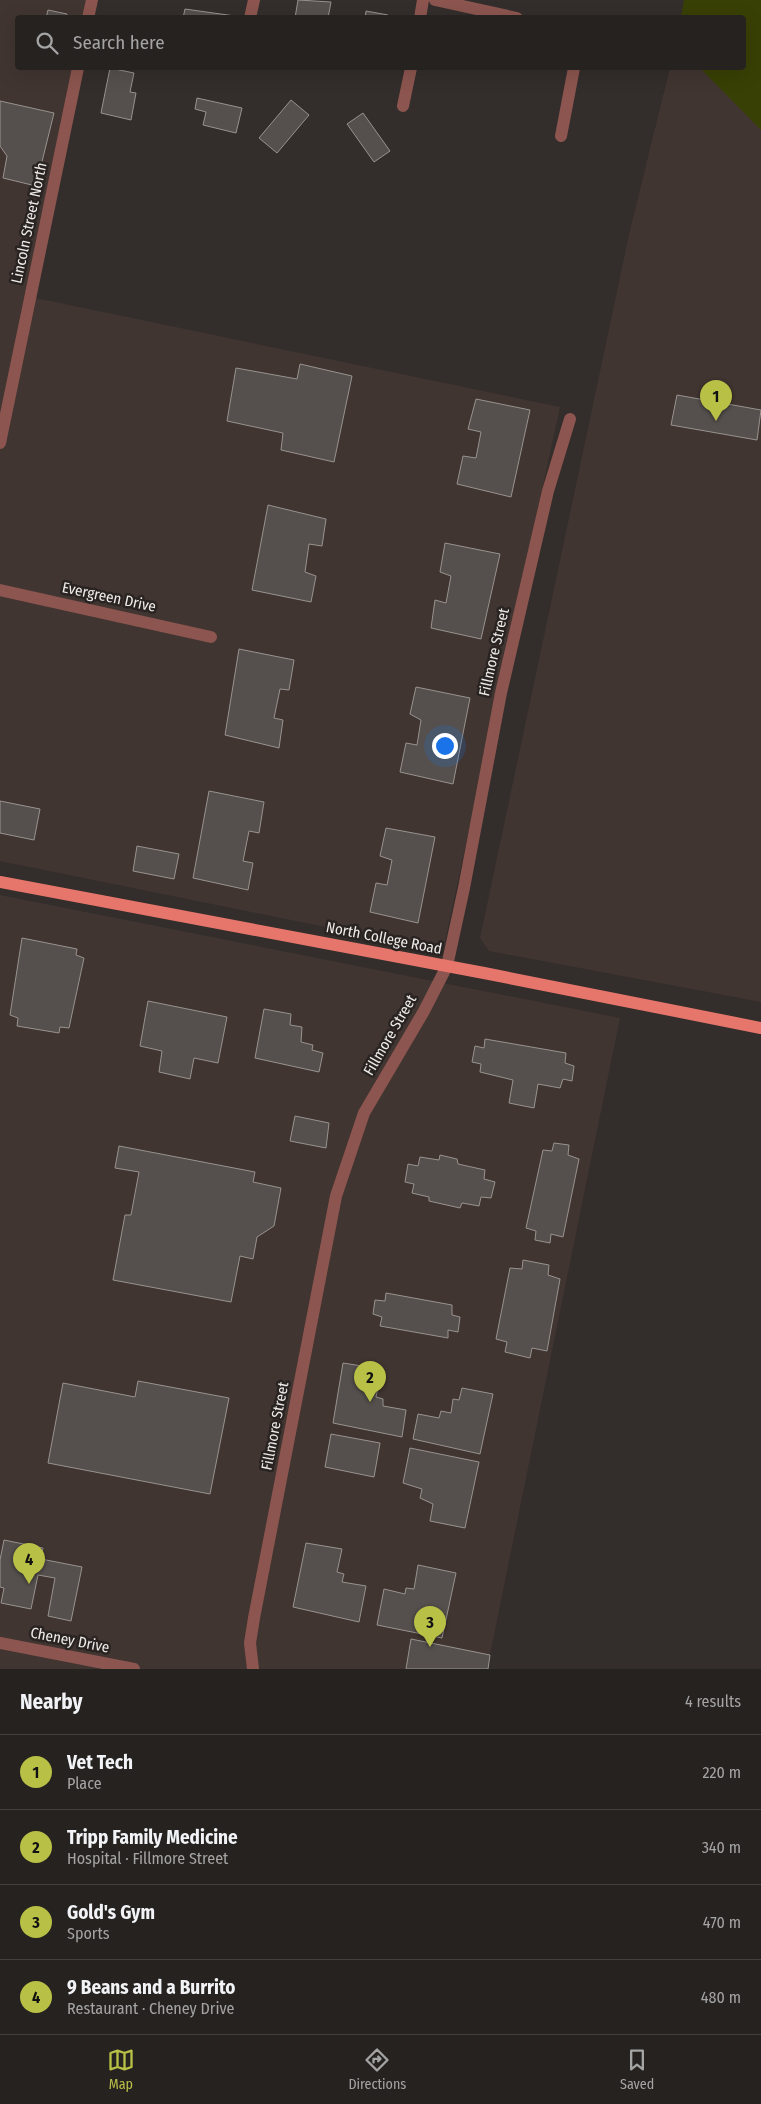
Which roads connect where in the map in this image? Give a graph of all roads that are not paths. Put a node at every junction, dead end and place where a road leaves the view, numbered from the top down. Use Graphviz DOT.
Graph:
graph roads {
  1 [pos="92,0"];
  2 [pos="254,0"];
  3 [pos="423,0"];
  4 [pos="435,0"];
  5 [pos="89,15"];
  6 [pos="251,15"];
  7 [pos="420,15"];
  8 [pos="503,15"];
  9 [pos="78,70"];
  10 [pos="410,70"];
  11 [pos="574,70"];
  12 [pos="404,106"];
  13 [pos="561,136"];
  14 [pos="570,419"];
  15 [pos="0,443"];
  16 [pos="0,590"];
  17 [pos="211,636"];
  18 [pos="0,882"];
  19 [pos="446,966"];
  20 [pos="761,1028"];
  21 [pos="0,1642"];
  22 [pos="250,1668"];
  23 [pos="134,1669"];
  1 -- 5 [label="street"];
  2 -- 6 [label="street"];
  3 -- 7 [label="street"];
  4 -- 8 [label="street"];
  9 -- 15 [label="street, Lincoln Street North"];
  10 -- 12 [label="street"];
  11 -- 13 [label="street"];
  14 -- 19 [label="street, Fillmore Street"];
  16 -- 17 [label="street, Evergreen Drive"];
  18 -- 19 [label="main road, North College Road"];
  19 -- 20 [label="main road, North College Road"];
  19 -- 22 [label="street, Fillmore Street"];
  21 -- 23 [label="street, Cheney Drive"];
}
